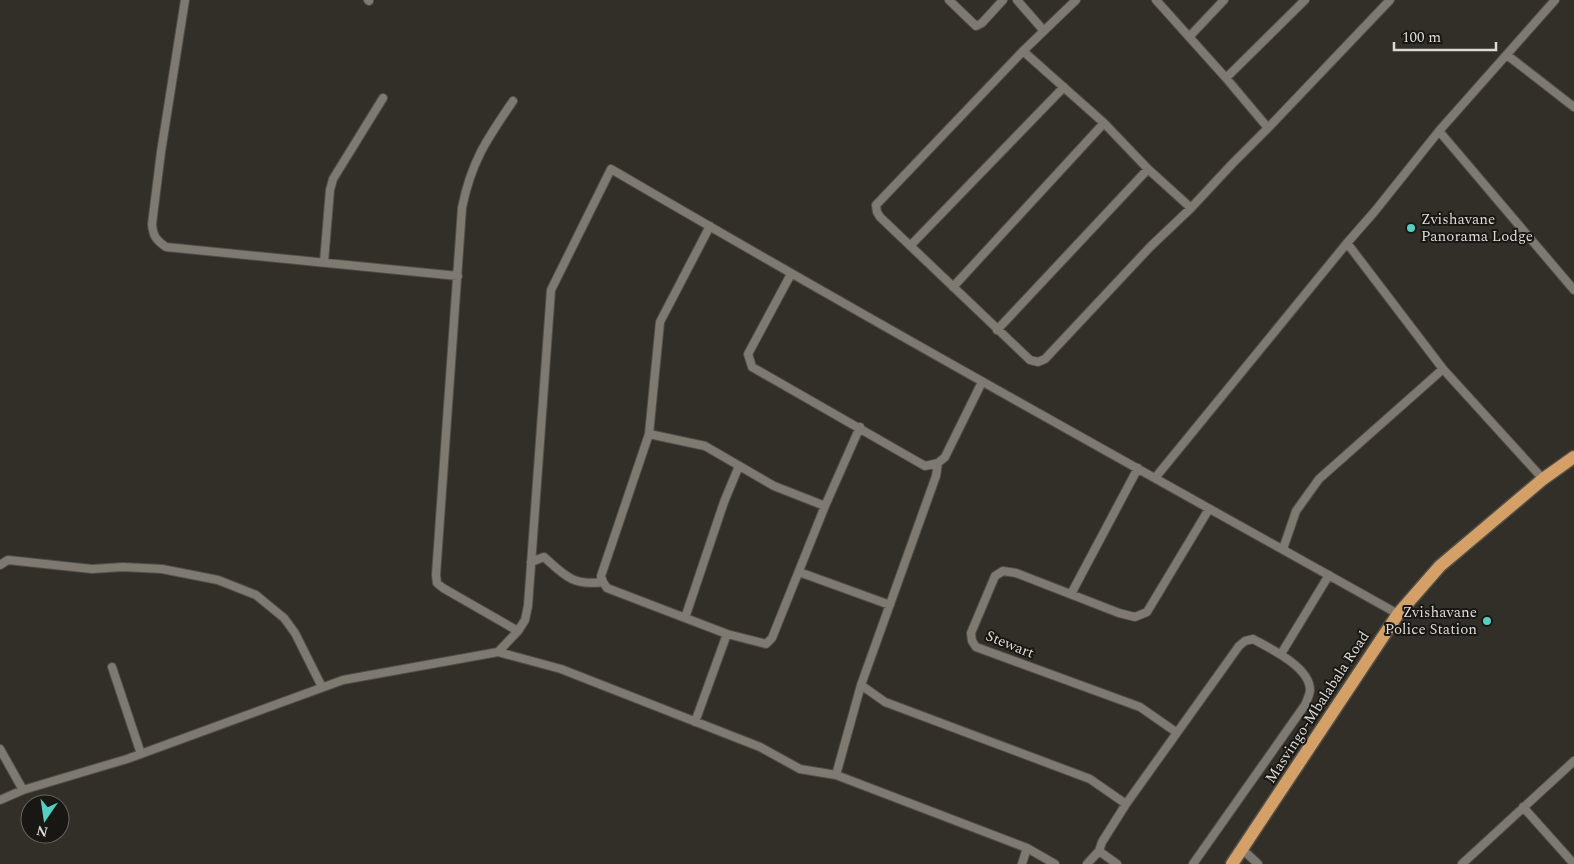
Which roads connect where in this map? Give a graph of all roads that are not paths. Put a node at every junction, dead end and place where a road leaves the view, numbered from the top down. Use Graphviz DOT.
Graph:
graph roads {
  1 [pos="185,0"];
  2 [pos="949,0"];
  3 [pos="1003,0"];
  4 [pos="1017,0"];
  5 [pos="1076,0"];
  6 [pos="1156,0"];
  7 [pos="1224,0"];
  8 [pos="1305,0"];
  9 [pos="1390,0"];
  10 [pos="1555,0"];
  11 [pos="1044,31"];
  12 [pos="1189,37"];
  13 [pos="1023,50"];
  14 [pos="1507,55"];
  15 [pos="1226,78"];
  16 [pos="1064,87"];
  17 [pos="383,98"];
  18 [pos="513,101"];
  19 [pos="1574,107"];
  20 [pos="1104,123"];
  21 [pos="1268,128"];
  22 [pos="1439,131"];
  23 [pos="1148,169"];
  24 [pos="1191,208"];
  25 [pos="710,226"];
  26 [pos="1347,243"];
  27 [pos="910,246"];
  28 [pos="324,262"];
  29 [pos="791,274"];
  30 [pos="458,276"];
  31 [pos="953,287"];
  32 [pos="1574,290"];
  33 [pos="997,330"];
  34 [pos="1443,369"];
  35 [pos="982,382"];
  36 [pos="860,428"];
  37 [pos="649,434"];
  38 [pos="1574,457"];
  39 [pos="938,463"];
  40 [pos="739,466"];
  41 [pos="1138,468"];
  42 [pos="1155,478"];
  43 [pos="1543,479"];
  44 [pos="825,506"];
  45 [pos="1209,509"];
  46 [pos="1283,549"];
  47 [pos="530,562"];
  48 [pos="0,565"];
  49 [pos="799,572"];
  50 [pos="1329,574"];
  51 [pos="602,582"];
  52 [pos="1071,594"];
  53 [pos="890,605"];
  54 [pos="1398,614"];
  55 [pos="684,618"];
  56 [pos="518,631"];
  57 [pos="727,634"];
  58 [pos="498,652"];
  59 [pos="1281,654"];
  60 [pos="112,667"];
  61 [pos="861,685"];
  62 [pos="322,687"];
  63 [pos="695,722"];
  64 [pos="1176,732"];
  65 [pos="0,749"];
  66 [pos="141,754"];
  67 [pos="1574,761"];
  68 [pos="836,775"];
  69 [pos="23,790"];
  70 [pos="0,800"];
  71 [pos="1126,804"];
  72 [pos="1523,807"];
  73 [pos="1027,848"];
  74 [pos="1242,849"];
  75 [pos="1099,851"];
  76 [pos="1022,864"];
  77 [pos="1055,864"];
  78 [pos="1086,864"];
  79 [pos="1118,864"];
  80 [pos="1192,864"];
  81 [pos="1232,864"];
  82 [pos="1258,864"];
  83 [pos="1462,864"];
  84 [pos="1574,864"];
  1 -- 28 [label="street"];
  2 -- 3 [label="street"];
  4 -- 11 [label="street"];
  5 -- 11 [label="street"];
  6 -- 12 [label="street"];
  7 -- 12 [label="street"];
  8 -- 15 [label="street"];
  9 -- 21 [label="street"];
  10 -- 14 [label="street"];
  11 -- 13 [label="street"];
  12 -- 15 [label="street"];
  13 -- 16 [label="street"];
  13 -- 27 [label="street"];
  14 -- 19 [label="street"];
  14 -- 22 [label="street"];
  15 -- 21 [label="street"];
  16 -- 20 [label="street"];
  16 -- 27 [label="street"];
  17 -- 28 [label="street"];
  18 -- 30 [label="street"];
  20 -- 23 [label="street"];
  20 -- 31 [label="street"];
  21 -- 24 [label="street"];
  22 -- 26 [label="street"];
  22 -- 32 [label="street"];
  23 -- 24 [label="street"];
  23 -- 33 [label="street"];
  24 -- 33 [label="street"];
  25 -- 29 [label="street"];
  25 -- 37 [label="street"];
  25 -- 47 [label="street"];
  26 -- 34 [label="street"];
  26 -- 42 [label="street"];
  27 -- 31 [label="street"];
  28 -- 30 [label="street"];
  29 -- 35 [label="street"];
  29 -- 36 [label="street"];
  30 -- 56 [label="street"];
  31 -- 33 [label="street"];
  34 -- 43 [label="street"];
  34 -- 46 [label="street"];
  35 -- 39 [label="street"];
  35 -- 41 [label="street"];
  36 -- 39 [label="street"];
  36 -- 44 [label="street"];
  37 -- 40 [label="street"];
  37 -- 51 [label="street"];
  38 -- 43 [label="highway, Masvingo-Mbalabala Road"];
  39 -- 53 [label="street"];
  40 -- 44 [label="street"];
  40 -- 55 [label="street"];
  41 -- 42 [label="street"];
  41 -- 52 [label="street"];
  42 -- 45 [label="street"];
  43 -- 54 [label="highway, Masvingo-Mbalabala Road"];
  44 -- 49 [label="street"];
  45 -- 46 [label="street"];
  45 -- 52 [label="street"];
  46 -- 50 [label="street"];
  47 -- 51 [label="street"];
  47 -- 56 [label="street"];
  48 -- 62 [label="street"];
  49 -- 53 [label="street"];
  49 -- 57 [label="street"];
  50 -- 54 [label="street"];
  50 -- 59 [label="street"];
  51 -- 55 [label="street"];
  52 -- 64 [label="street, Stewart"];
  53 -- 61 [label="street"];
  54 -- 74 [label="highway, Masvingo-Mbalabala Road"];
  55 -- 57 [label="street"];
  56 -- 58 [label="street"];
  57 -- 63 [label="street"];
  58 -- 62 [label="street"];
  58 -- 63 [label="street"];
  59 -- 64 [label="street"];
  59 -- 80 [label="street"];
  60 -- 66 [label="street"];
  61 -- 68 [label="street"];
  61 -- 71 [label="street"];
  62 -- 66 [label="street"];
  63 -- 68 [label="street"];
  64 -- 71 [label="street"];
  65 -- 69 [label="street"];
  66 -- 69 [label="street"];
  67 -- 72 [label="street"];
  68 -- 73 [label="street"];
  69 -- 70 [label="street"];
  71 -- 75 [label="street"];
  72 -- 83 [label="street"];
  72 -- 84 [label="street"];
  73 -- 76 [label="street"];
  73 -- 77 [label="street"];
  74 -- 81 [label="highway, Masvingo-Mbalabala Road"];
  74 -- 82 [label="street"];
  75 -- 78 [label="street"];
  75 -- 79 [label="street"];
}
